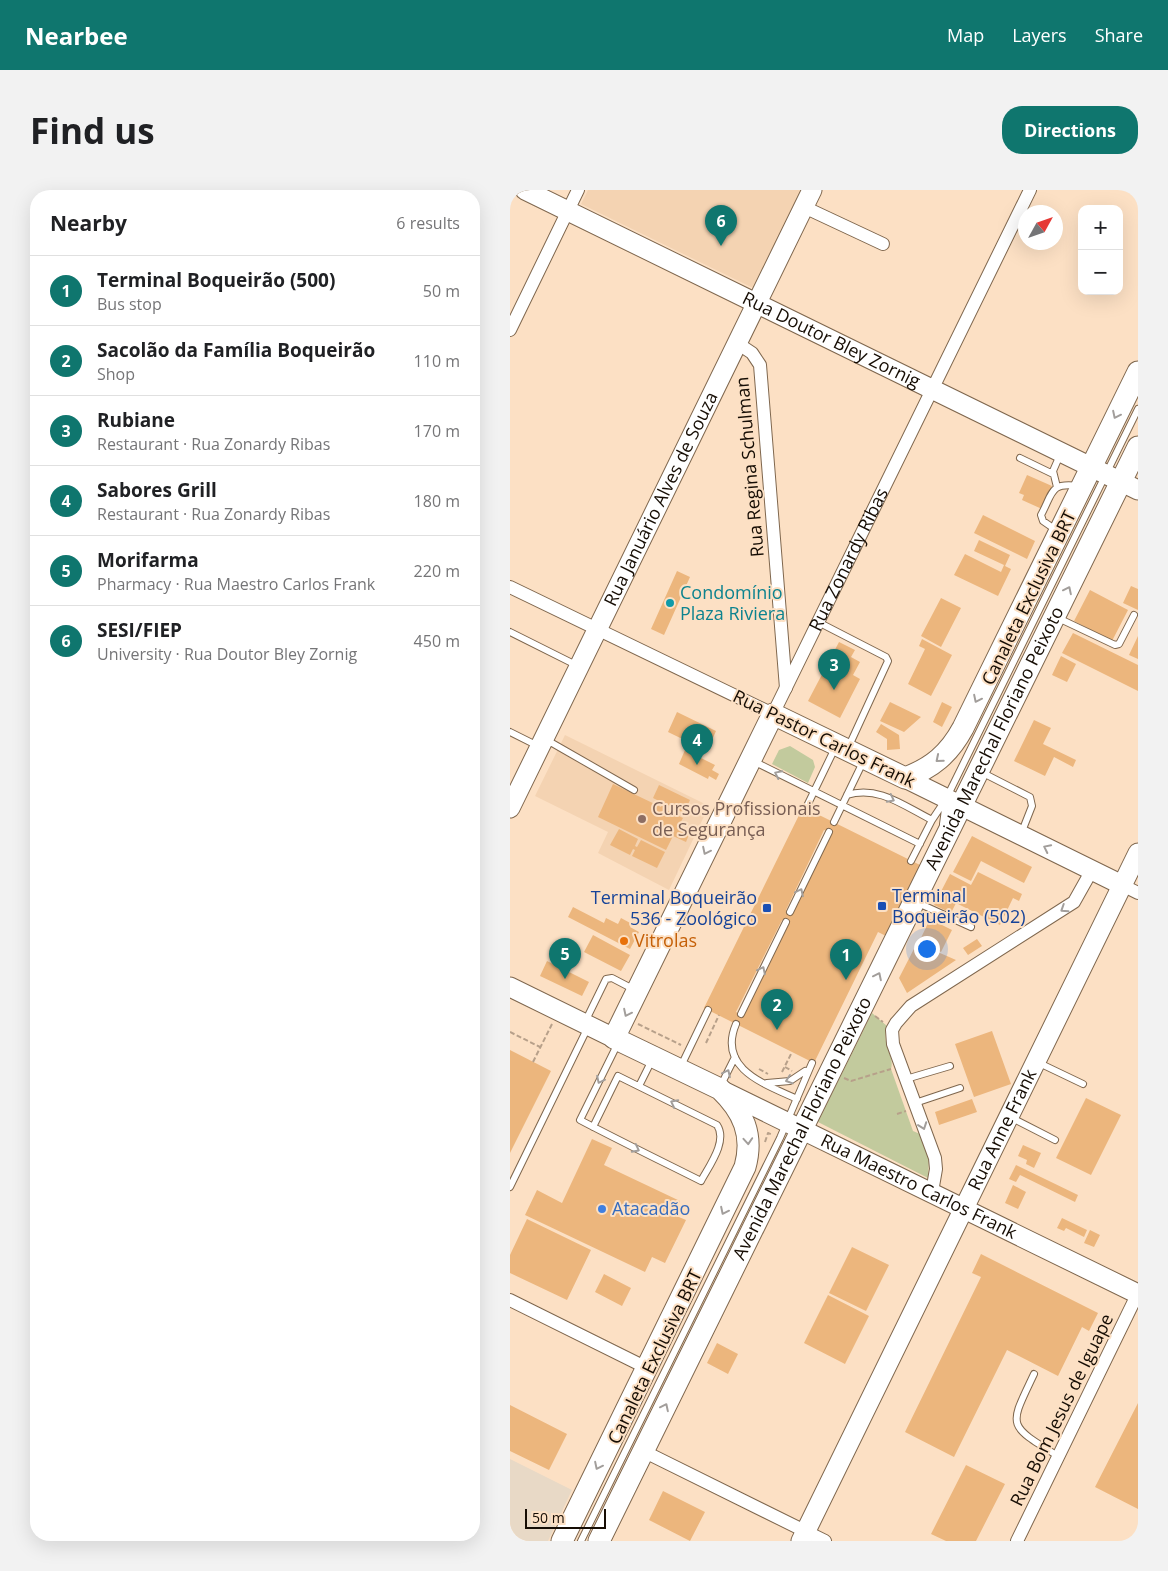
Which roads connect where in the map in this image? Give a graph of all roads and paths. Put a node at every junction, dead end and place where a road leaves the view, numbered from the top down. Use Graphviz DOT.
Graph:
graph roads {
  1 [pos="525,190"];
  2 [pos="578,190"];
  3 [pos="812,190"];
  4 [pos="1030,190"];
  5 [pos="804,207"];
  6 [pos="568,211"];
  7 [pos="883,244"];
  8 [pos="757,304"];
  9 [pos="510,330"];
  10 [pos="737,344"];
  11 [pos="1138,372"];
  12 [pos="932,389"];
  13 [pos="1138,409"];
  14 [pos="1138,447"];
  15 [pos="1061,452"];
  16 [pos="1020,458"];
  17 [pos="1053,474"];
  18 [pos="1114,478"];
  19 [pos="1057,487"];
  20 [pos="1081,487"];
  21 [pos="1060,532"];
  22 [pos="1038,576"];
  23 [pos="510,586"];
  24 [pos="1134,615"];
  25 [pos="1055,616"];
  26 [pos="1034,620"];
  27 [pos="818,622"];
  28 [pos="598,629"];
  29 [pos="510,632"];
  30 [pos="1036,653"];
  31 [pos="579,667"];
  32 [pos="1019,672"];
  33 [pos="1013,678"];
  34 [pos="786,688"];
  35 [pos="1001,688"];
  36 [pos="773,714"];
  37 [pos="510,732"];
  38 [pos="542,742"];
  39 [pos="849,751"];
  40 [pos="750,760"];
  41 [pos="979,771"];
  42 [pos="905,778"];
  43 [pos="634,790"];
  44 [pos="814,791"];
  45 [pos="847,795"];
  46 [pos="954,803"];
  47 [pos="842,805"];
  48 [pos="510,808"];
  49 [pos="806,808"];
  50 [pos="932,820"];
  51 [pos="834,822"];
  52 [pos="829,832"];
  53 [pos="1021,836"];
  54 [pos="930,847"];
  55 [pos="1138,853"];
  56 [pos="912,861"];
  57 [pos="1092,870"];
  58 [pos="1130,889"];
  59 [pos="914,901"];
  60 [pos="790,912"];
  61 [pos="786,922"];
  62 [pos="971,928"];
  63 [pos="510,987"];
  64 [pos="637,991"];
  65 [pos="708,1010"];
  66 [pos="559,1011"];
  67 [pos="872,1013"];
  68 [pos="741,1014"];
  69 [pos="719,1015"];
  70 [pos="624,1017"];
  71 [pos="587,1024"];
  72 [pos="736,1024"];
  73 [pos="892,1030"];
  74 [pos="510,1032"];
  75 [pos="617,1039"];
  76 [pos="706,1043"];
  77 [pos="681,1045"];
  78 [pos="540,1047"];
  79 [pos="792,1052"];
  80 [pos="653,1057"];
  81 [pos="735,1058"];
  82 [pos="533,1062"];
  83 [pos="1036,1062"];
  84 [pos="901,1066"];
  85 [pos="950,1066"];
  86 [pos="680,1070"];
  87 [pos="779,1079"];
  88 [pos="906,1079"];
  89 [pos="761,1082"];
  90 [pos="1083,1084"];
  91 [pos="839,1085"];
  92 [pos="639,1086"];
  93 [pos="960,1088"];
  94 [pos="720,1089"];
  95 [pos="797,1099"];
  96 [pos="915,1103"];
  97 [pos="1009,1116"];
  98 [pos="794,1126"];
  99 [pos="593,1127"];
  100 [pos="1055,1140"];
  101 [pos="785,1164"];
  102 [pos="510,1187"];
  103 [pos="756,1187"];
  104 [pos="932,1192"];
  105 [pos="964,1208"];
  106 [pos="1138,1294"];
  107 [pos="510,1300"];
  108 [pos="646,1368"];
  109 [pos="1034,1374"];
  110 [pos="643,1451"];
  111 [pos="1058,1456"];
  112 [pos="803,1536"];
  113 [pos="562,1541"];
  114 [pos="581,1541"];
  115 [pos="599,1541"];
  116 [pos="825,1541"];
  117 [pos="1017,1541"];
  1 -- 6 [label="street, Rua Doutor Bley Zornig"];
  2 -- 6 [label="street"];
  3 -- 5 [label="street, Rua Januário Alves de Souza"];
  4 -- 12 [label="street, Rua Zonardy Ribas"];
  5 -- 7 [label="street"];
  5 -- 8 [label="street, Rua Januário Alves de Souza"];
  6 -- 8 [label="street, Rua Doutor Bley Zornig"];
  6 -- 9 [label="street"];
  8 -- 10 [label="street, Rua Januário Alves de Souza"];
  8 -- 12 [label="street, Rua Doutor Bley Zornig"];
  10 -- 28 [label="street, Rua Januário Alves de Souza"];
  10 -- 34 [label="street, Rua Regina Schulman"];
  11 -- 18 [label="main road, Avenida Marechal Floriano Peixoto, one-way"];
  12 -- 15 [label="street, Rua Doutor Bley Zornig"];
  12 -- 27 [label="street, Rua Zonardy Ribas"];
  13 -- 18 [label="lane, Canaleta Exclusiva BRT"];
  14 -- 18 [label="main road, Avenida Marechal Floriano Peixoto"];
  15 -- 17 [label="lane"];
  15 -- 18 [label="street, Rua Doutor Bley Zornig"];
  16 -- 17 [label="lane"];
  17 -- 19 [label="lane"];
  18 -- 20 [label="main road, Avenida Marechal Floriano Peixoto"];
  25 -- 18 [label="main road, Avenida Marechal Floriano Peixoto, one-way"];
  18 -- 26 [label="lane, Canaleta Exclusiva BRT"];
  19 -- 20 [label="lane"];
  19 -- 21 [label="lane"];
  20 -- 21 [label="main road, Avenida Marechal Floriano Peixoto"];
  21 -- 22 [label="main road, Avenida Marechal Floriano Peixoto"];
  22 -- 26 [label="lane"];
  22 -- 42 [label="main road, Avenida Marechal Floriano Peixoto, one-way"];
  23 -- 28 [label="street, Rua Pastor Carlos Frank"];
  24 -- 25 [label="lane"];
  25 -- 30 [label="main road, Avenida Marechal Floriano Peixoto"];
  26 -- 35 [label="lane, Canaleta Exclusiva BRT"];
  27 -- 34 [label="street, Rua Zonardy Ribas"];
  27 -- 39 [label="lane"];
  28 -- 31 [label="street, Rua Januário Alves de Souza"];
  28 -- 36 [label="street, Rua Pastor Carlos Frank"];
  29 -- 31 [label="lane"];
  30 -- 32 [label="lane"];
  30 -- 41 [label="main road, Avenida Marechal Floriano Peixoto"];
  31 -- 38 [label="street, Rua Januário Alves de Souza"];
  33 -- 35 [label="lane"];
  34 -- 36 [label="street, Rua Zonardy Ribas"];
  35 -- 46 [label="lane, Canaleta Exclusiva BRT"];
  36 -- 39 [label="main road, Rua Pastor Carlos Frank"];
  36 -- 40 [label="main road, Rua Zonardy Ribas"];
  37 -- 38 [label="lane"];
  38 -- 43 [label="lane"];
  38 -- 48 [label="street, Rua Januário Alves de Souza"];
  39 -- 42 [label="main road, Rua Pastor Carlos Frank"];
  39 -- 44 [label="lane"];
  39 -- 45 [label="lane"];
  44 -- 40 [label="lane, one-way"];
  40 -- 64 [label="main road, Rua Zonardy Ribas, one-way"];
  41 -- 46 [label="main road, Avenida Marechal Floriano Peixoto"];
  41 -- 53 [label="lane"];
  42 -- 46 [label="street, Rua Pastor Carlos Frank"];
  44 -- 47 [label="lane"];
  44 -- 49 [label="lane"];
  45 -- 47 [label="lane"];
  45 -- 50 [label="lane, one-way"];
  46 -- 50 [label="lane, Canaleta Exclusiva BRT"];
  46 -- 53 [label="street, Rua Pastor Carlos Frank"];
  46 -- 54 [label="main road, Avenida Marechal Floriano Peixoto"];
  47 -- 51 [label="lane"];
  47 -- 54 [label="lane"];
  50 -- 54 [label="lane, Canaleta Exclusiva BRT"];
  60 -- 52 [label="lane, one-way"];
  57 -- 53 [label="street, Rua Pastor Carlos Frank, one-way"];
  54 -- 56 [label="lane, Canaleta Exclusiva BRT"];
  54 -- 59 [label="main road, Avenida Marechal Floriano Peixoto"];
  55 -- 58 [label="street, Rua Anne Frank"];
  57 -- 58 [label="street, Rua Pastor Carlos Frank"];
  57 -- 73 [label="street, one-way"];
  58 -- 83 [label="street, Rua Anne Frank"];
  59 -- 62 [label="lane"];
  98 -- 59 [label="main road, Avenida Marechal Floriano Peixoto, one-way"];
  68 -- 61 [label="lane, one-way"];
  63 -- 66 [label="street, Rua Maestro Carlos Frank"];
  64 -- 70 [label="main road, Rua Zonardy Ribas, one-way"];
  64 -- 71 [label="lane"];
  65 -- 86 [label="lane"];
  66 -- 71 [label="street, Rua Maestro Carlos Frank"];
  66 -- 78 [label="path"];
  67 -- 73 [label="path"];
  69 -- 76 [label="path"];
  70 -- 75 [label="main road, Rua Zonardy Ribas"];
  70 -- 77 [label="path"];
  71 -- 75 [label="street, Rua Maestro Carlos Frank"];
  71 -- 102 [label="lane"];
  72 -- 81 [label="lane"];
  73 -- 84 [label="street"];
  74 -- 78 [label="path"];
  75 -- 80 [label="main road, Rua Maestro Carlos Frank"];
  75 -- 99 [label="lane, one-way"];
  78 -- 82 [label="path"];
  79 -- 87 [label="path"];
  80 -- 86 [label="main road, Rua Maestro Carlos Frank"];
  80 -- 92 [label="lane"];
  81 -- 89 [label="lane"];
  94 -- 81 [label="lane, one-way"];
  83 -- 90 [label="lane"];
  83 -- 97 [label="street, Rua Anne Frank"];
  84 -- 88 [label="street"];
  84 -- 91 [label="path"];
  85 -- 88 [label="lane"];
  86 -- 94 [label="main road, Rua Maestro Carlos Frank"];
  88 -- 96 [label="street"];
  89 -- 95 [label="lane"];
  95 -- 89 [label="lane, Canaleta Exclusiva BRT, one-way"];
  92 -- 99 [label="lane"];
  99 -- 92 [label="lane, one-way"];
  93 -- 96 [label="lane"];
  94 -- 98 [label="street, Rua Maestro Carlos Frank"];
  94 -- 108 [label="main road, Avenida Marechal Floriano Peixoto, one-way"];
  95 -- 98 [label="lane, Canaleta Exclusiva BRT"];
  96 -- 104 [label="street, one-way"];
  97 -- 100 [label="lane"];
  97 -- 105 [label="street, Rua Anne Frank"];
  98 -- 101 [label="main road, Avenida Marechal Floriano Peixoto"];
  98 -- 103 [label="lane, Canaleta Exclusiva BRT"];
  98 -- 104 [label="street, Rua Maestro Carlos Frank"];
  101 -- 103 [label="lane, Canaleta Exclusiva BRT"];
  110 -- 101 [label="main road, Avenida Marechal Floriano Peixoto, one-way"];
  103 -- 114 [label="lane, Canaleta Exclusiva BRT"];
  104 -- 105 [label="street, Rua Maestro Carlos Frank"];
  105 -- 106 [label="street, Rua Maestro Carlos Frank"];
  105 -- 112 [label="street, Rua Anne Frank"];
  106 -- 111 [label="street, Rua Bom Jesus de Iguape"];
  107 -- 108 [label="street"];
  108 -- 113 [label="main road, Avenida Marechal Floriano Peixoto, one-way"];
  109 -- 111 [label="lane"];
  110 -- 112 [label="street"];
  110 -- 115 [label="main road, Avenida Marechal Floriano Peixoto"];
  111 -- 117 [label="street, Rua Bom Jesus de Iguape"];
  112 -- 116 [label="street"];
}
